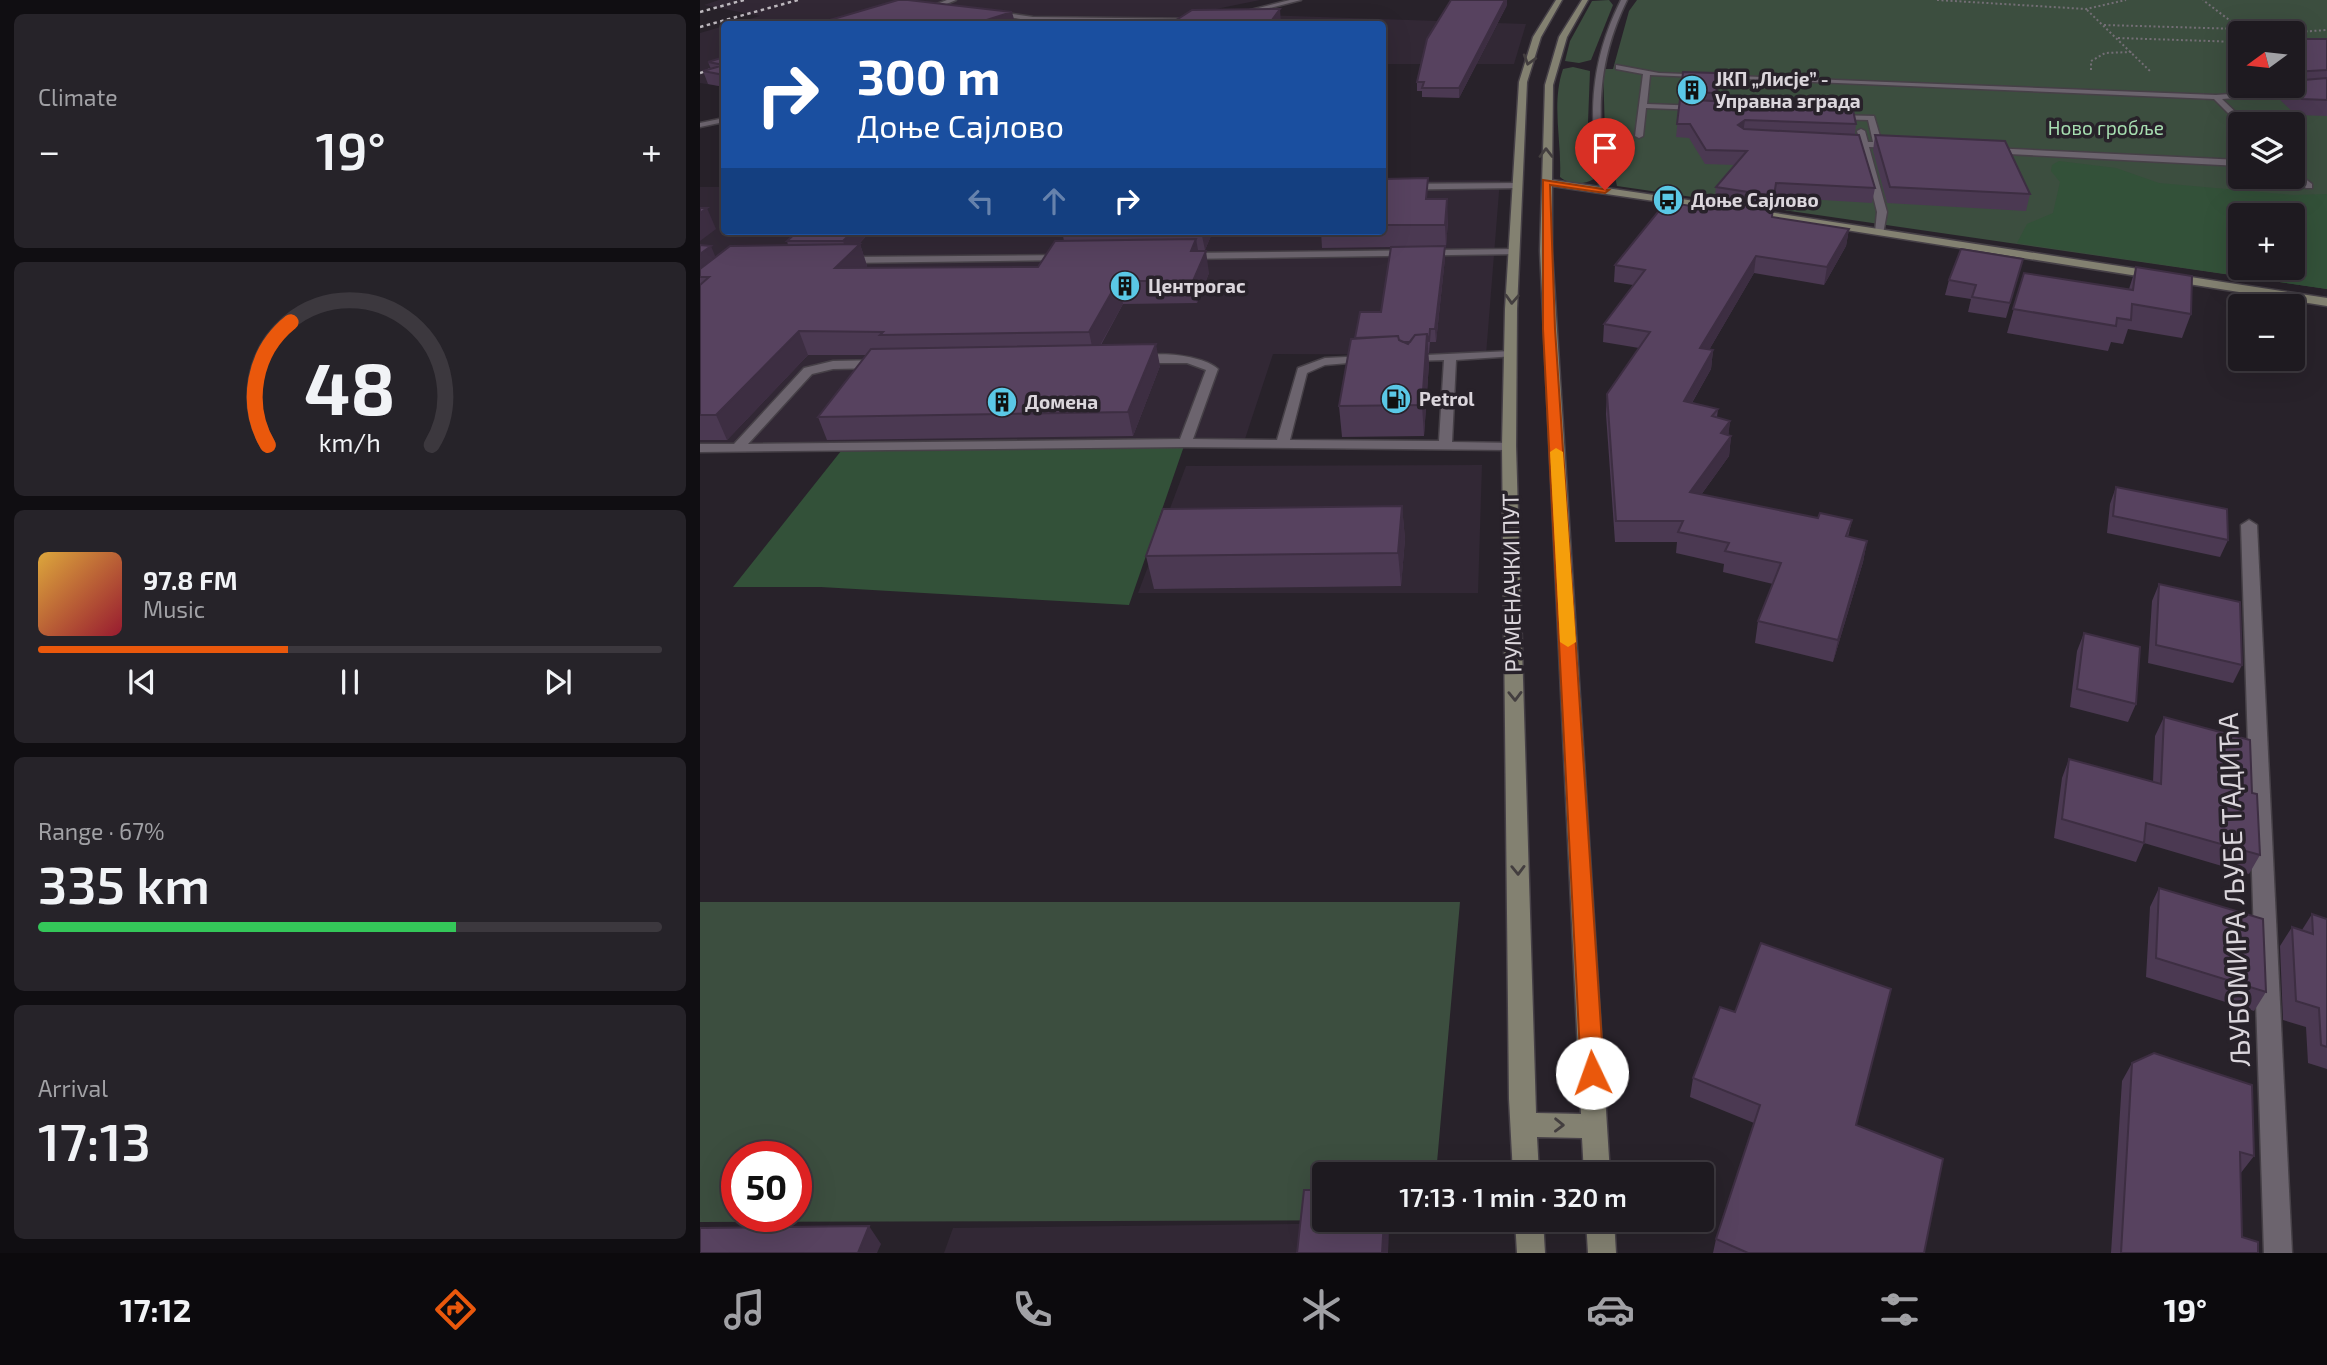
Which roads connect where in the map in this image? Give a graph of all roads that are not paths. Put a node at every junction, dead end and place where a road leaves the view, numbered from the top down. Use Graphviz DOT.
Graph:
graph roads {
  1 [pos="953,0"];
  2 [pos="1298,0"];
  3 [pos="1559,0"];
  4 [pos="1585,0"];
  5 [pos="1624,0"];
  6 [pos="959,9"];
  7 [pos="984,12"];
  8 [pos="1229,16"];
  9 [pos="1202,21"];
  10 [pos="1619,67"];
  11 [pos="1647,74"];
  12 [pos="2327,89"];
  13 [pos="2216,97"];
  14 [pos="1643,106"];
  15 [pos="1713,108"];
  16 [pos="2232,112"];
  17 [pos="1824,117"];
  18 [pos="721,121"];
  19 [pos="700,125"];
  20 [pos="1861,131"];
  21 [pos="1639,136"];
  22 [pos="1824,142"];
  23 [pos="1864,144"];
  24 [pos="1878,145"];
  25 [pos="1906,146"];
  26 [pos="1976,150"];
  27 [pos="2228,162"];
  28 [pos="1546,182"];
  29 [pos="2305,182"];
  30 [pos="1516,185"];
  31 [pos="2309,186"];
  32 [pos="1386,187"];
  33 [pos="1605,190"];
  34 [pos="1880,232"];
  35 [pos="1515,252"];
  36 [pos="1170,256"];
  37 [pos="1073,257"];
  38 [pos="838,260"];
  39 [pos="2327,302"];
  40 [pos="1511,354"];
  41 [pos="1450,356"];
  42 [pos="1380,359"];
  43 [pos="1394,359"];
  44 [pos="1120,361"];
  45 [pos="888,364"];
  46 [pos="1185,443"];
  47 [pos="1282,444"];
  48 [pos="1445,446"];
  49 [pos="1509,446"];
  50 [pos="700,448"];
  51 [pos="737,448"];
  52 [pos="2249,525"];
  53 [pos="1524,1125"];
  54 [pos="1595,1126"];
  55 [pos="1526,1162"];
  56 [pos="1596,1162"];
  57 [pos="1530,1232"];
  58 [pos="1601,1232"];
  59 [pos="1531,1253"];
  60 [pos="1602,1253"];
  61 [pos="2278,1253"];
  1 -- 6 [label="lane"];
  2 -- 8 [label="lane"];
  3 -- 30 [label="main road, РУМЕНАЧКИ ПУТ, one-way"];
  28 -- 4 [label="main road, one-way"];
  5 -- 33 [label="lane"];
  7 -- 9 [label="lane"];
  10 -- 11 [label="lane"];
  11 -- 13 [label="lane"];
  11 -- 14 [label="lane"];
  12 -- 13 [label="lane"];
  13 -- 16 [label="lane"];
  14 -- 15 [label="lane"];
  14 -- 21 [label="lane"];
  17 -- 24 [label="lane"];
  18 -- 19 [label="lane"];
  20 -- 23 [label="lane"];
  22 -- 23 [label="lane"];
  23 -- 24 [label="lane"];
  23 -- 34 [label="lane"];
  24 -- 25 [label="lane"];
  26 -- 27 [label="lane"];
  28 -- 33 [label="main road"];
  28 -- 54 [label="main road"];
  29 -- 31 [label="lane"];
  30 -- 32 [label="lane"];
  30 -- 35 [label="main road, РУМЕНАЧКИ ПУТ"];
  33 -- 34 [label="main road"];
  34 -- 39 [label="main road"];
  35 -- 36 [label="lane"];
  35 -- 40 [label="main road, РУМЕНАЧКИ ПУТ, one-way"];
  37 -- 38 [label="lane"];
  40 -- 41 [label="lane"];
  40 -- 49 [label="main road, РУМЕНАЧКИ ПУТ"];
  41 -- 43 [label="lane"];
  41 -- 48 [label="lane"];
  42 -- 47 [label="lane"];
  44 -- 46 [label="lane"];
  45 -- 51 [label="lane"];
  46 -- 47 [label="lane"];
  46 -- 51 [label="lane"];
  47 -- 48 [label="lane"];
  48 -- 49 [label="lane"];
  49 -- 53 [label="main road, РУМЕНАЧКИ ПУТ, one-way"];
  50 -- 51 [label="lane"];
  52 -- 61 [label="street, ЉУБОМИРА ЉУБЕ ТАДИЋА"];
  53 -- 54 [label="main road, one-way"];
  53 -- 55 [label="main road, РУМЕНАЧКИ ПУТ"];
  54 -- 56 [label="main road"];
  57 -- 59 [label="main road"];
  58 -- 60 [label="main road"];
}
